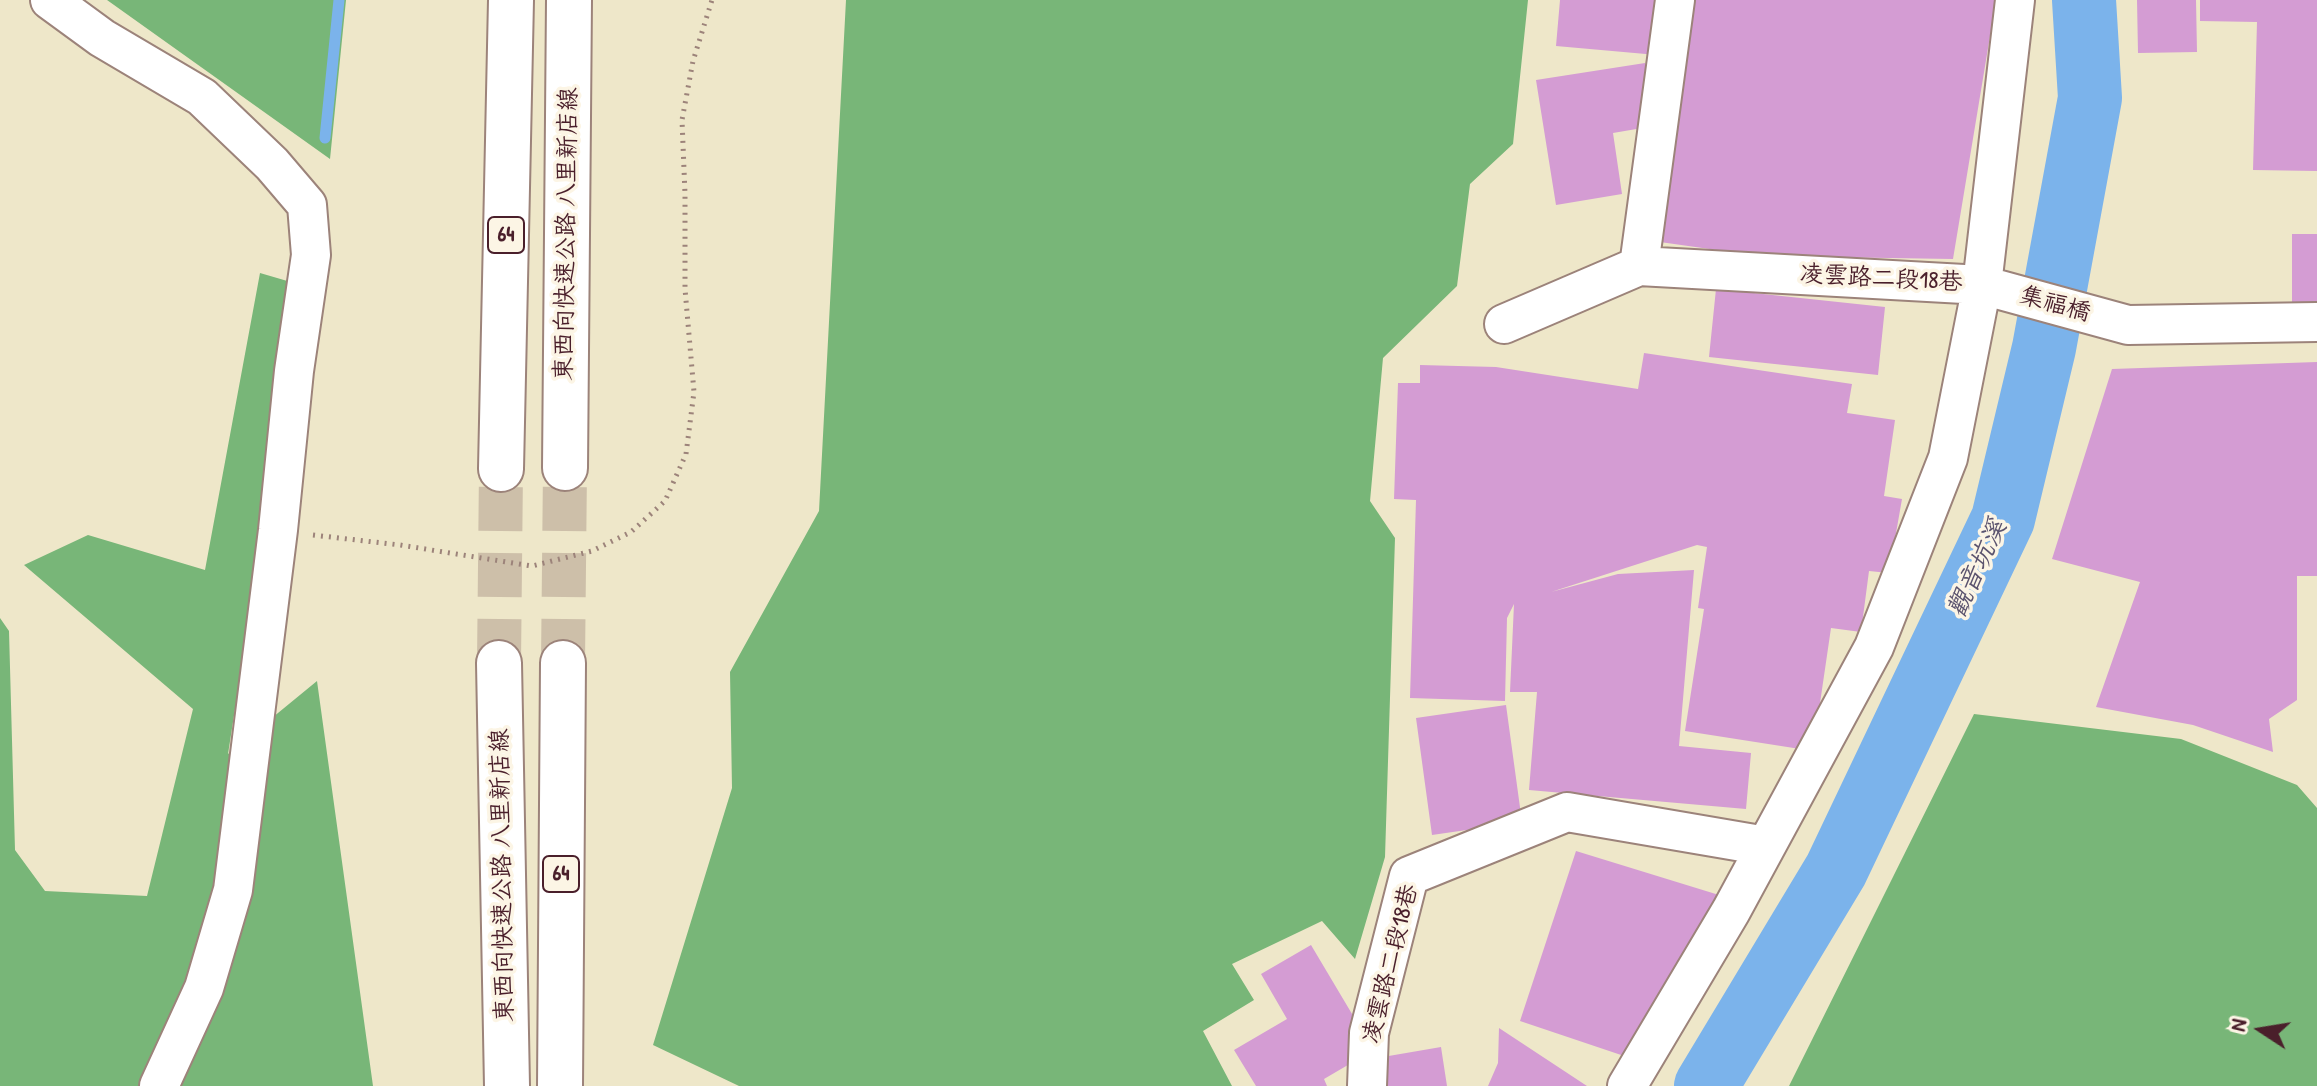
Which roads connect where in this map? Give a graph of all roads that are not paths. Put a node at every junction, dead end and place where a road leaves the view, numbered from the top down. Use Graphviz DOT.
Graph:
graph roads {
  1 [pos="50,0"];
  2 [pos="511,0"];
  3 [pos="569,0"];
  4 [pos="1675,0"];
  5 [pos="2015,0"];
  6 [pos="1639,266"];
  7 [pos="1982,285"];
  8 [pos="2317,322"];
  9 [pos="1504,324"];
  10 [pos="565,468"];
  11 [pos="501,469"];
  12 [pos="499,663"];
  13 [pos="563,663"];
  14 [pos="1766,846"];
  15 [pos="164,1077"];
  16 [pos="507,1086"];
  17 [pos="560,1086"];
  18 [pos="1367,1086"];
  19 [pos="1627,1086"];
  1 -- 15 [label="street"];
  2 -- 11 [label="highway, 64"];
  3 -- 10 [label="highway, 東西向快速公路 八里新店線"];
  4 -- 6 [label="street"];
  5 -- 7 [label="street, 凌雲路二段18巷"];
  6 -- 7 [label="street, 凌雲路二段18巷"];
  6 -- 9 [label="street, 凌雲路二段18巷"];
  7 -- 8 [label="street, 集福橋"];
  7 -- 14 [label="street"];
  12 -- 16 [label="highway, 東西向快速公路 八里新店線"];
  13 -- 17 [label="highway, 64"];
  14 -- 18 [label="street, 凌雲路二段18巷"];
  14 -- 19 [label="street"];
}
